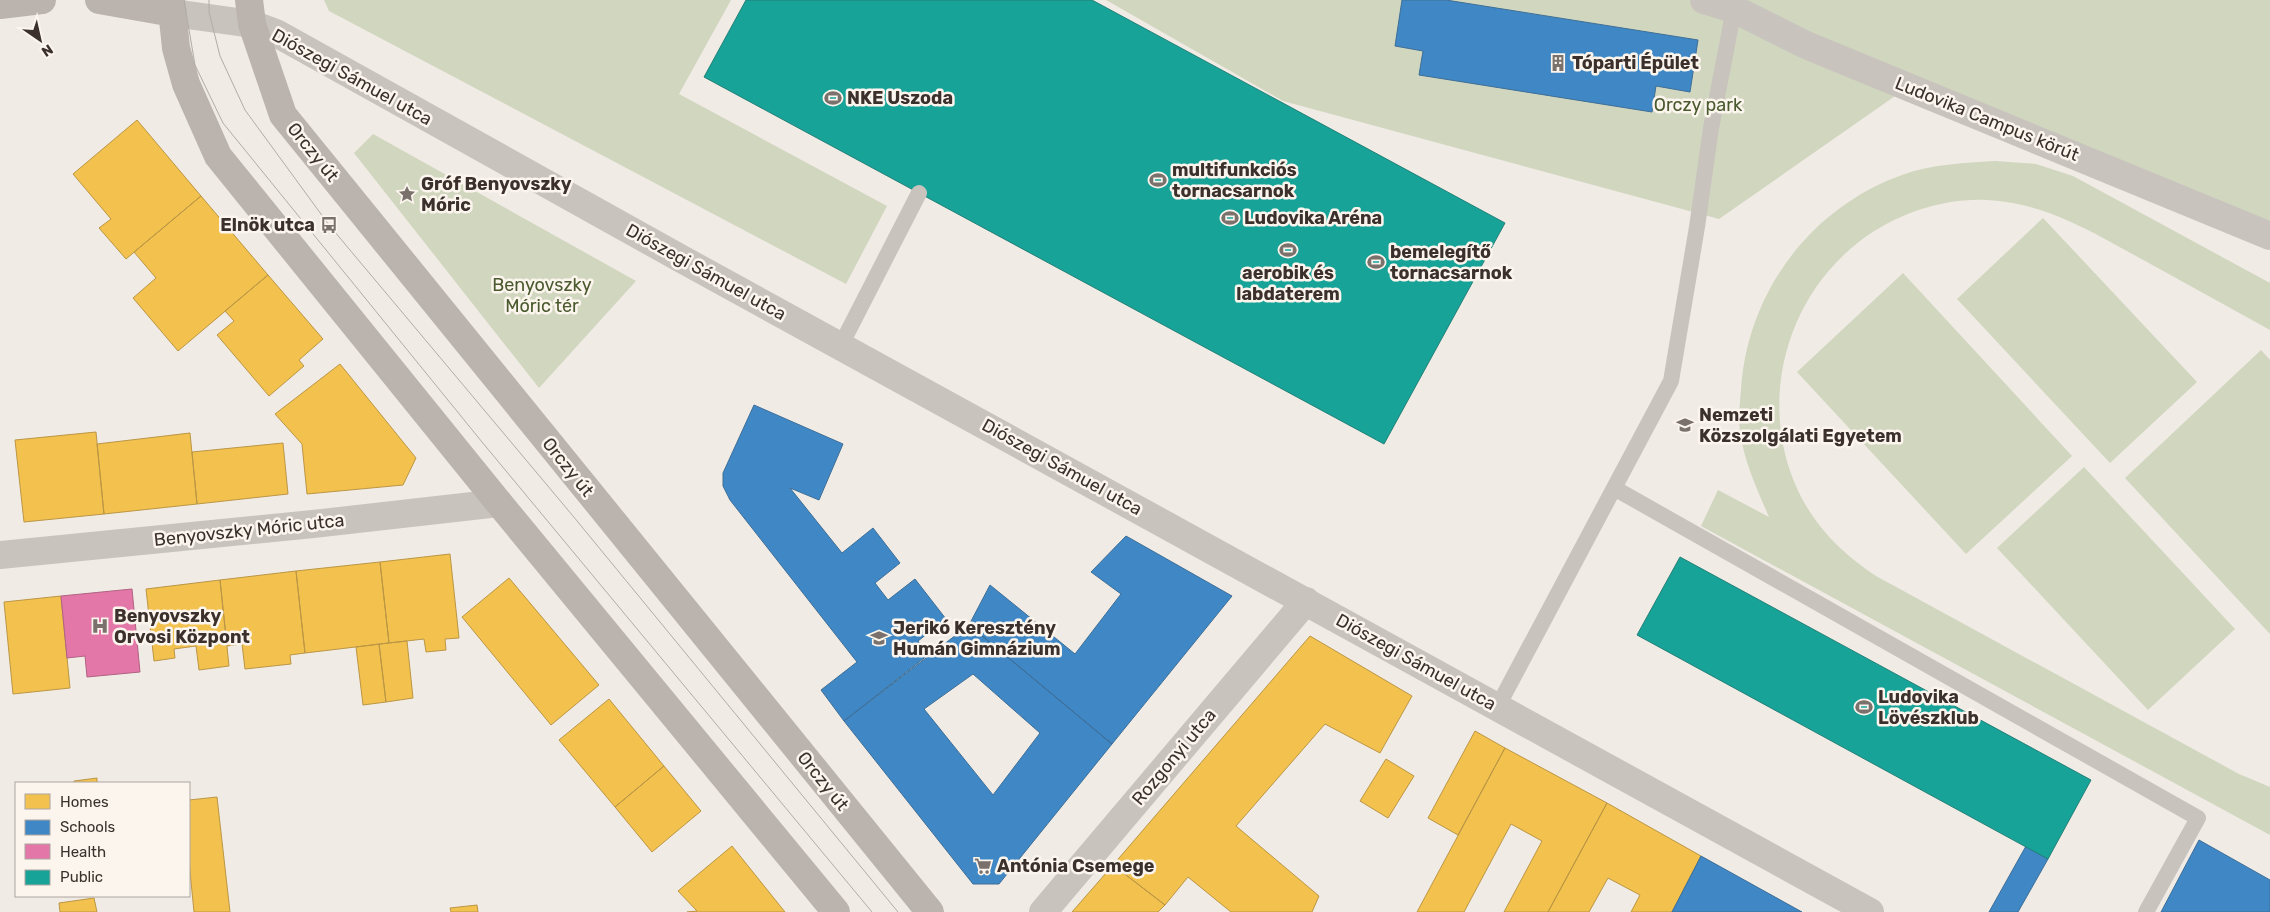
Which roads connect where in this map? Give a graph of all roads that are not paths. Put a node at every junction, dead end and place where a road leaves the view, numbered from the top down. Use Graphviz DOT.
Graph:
graph roads {
  1 [pos="42,0"];
  2 [pos="99,0"];
  3 [pos="1704,0"];
  4 [pos="0,5"];
  5 [pos="172,7"];
  6 [pos="1734,9"];
  7 [pos="251,12"];
  8 [pos="919,193"];
  9 [pos="2270,236"];
  10 [pos="841,345"];
  11 [pos="1614,488"];
  12 [pos="499,503"];
  13 [pos="0,555"];
  14 [pos="1306,601"];
  15 [pos="1498,706"];
  16 [pos="836,912"];
  17 [pos="930,912"];
  18 [pos="1043,912"];
  19 [pos="1870,912"];
  20 [pos="2146,912"];
  1 -- 4 [label="street"];
  2 -- 5 [label="street"];
  3 -- 6 [label="street, Ludovika Campus körút"];
  5 -- 7 [label="street, Diószegi Sámuel utca"];
  5 -- 12 [label="street"];
  6 -- 9 [label="street, Ludovika Campus körút"];
  6 -- 11 [label="lane"];
  7 -- 10 [label="street, Diószegi Sámuel utca"];
  7 -- 17 [label="street, Orczy út"];
  8 -- 10 [label="lane"];
  10 -- 14 [label="street, Diószegi Sámuel utca"];
  11 -- 15 [label="lane"];
  11 -- 20 [label="lane"];
  12 -- 13 [label="street, Benyovszky Móric utca"];
  12 -- 16 [label="street"];
  14 -- 15 [label="street, Diószegi Sámuel utca"];
  14 -- 18 [label="street, Rozgonyi utca"];
  15 -- 19 [label="street, Diószegi Sámuel utca"];
}
